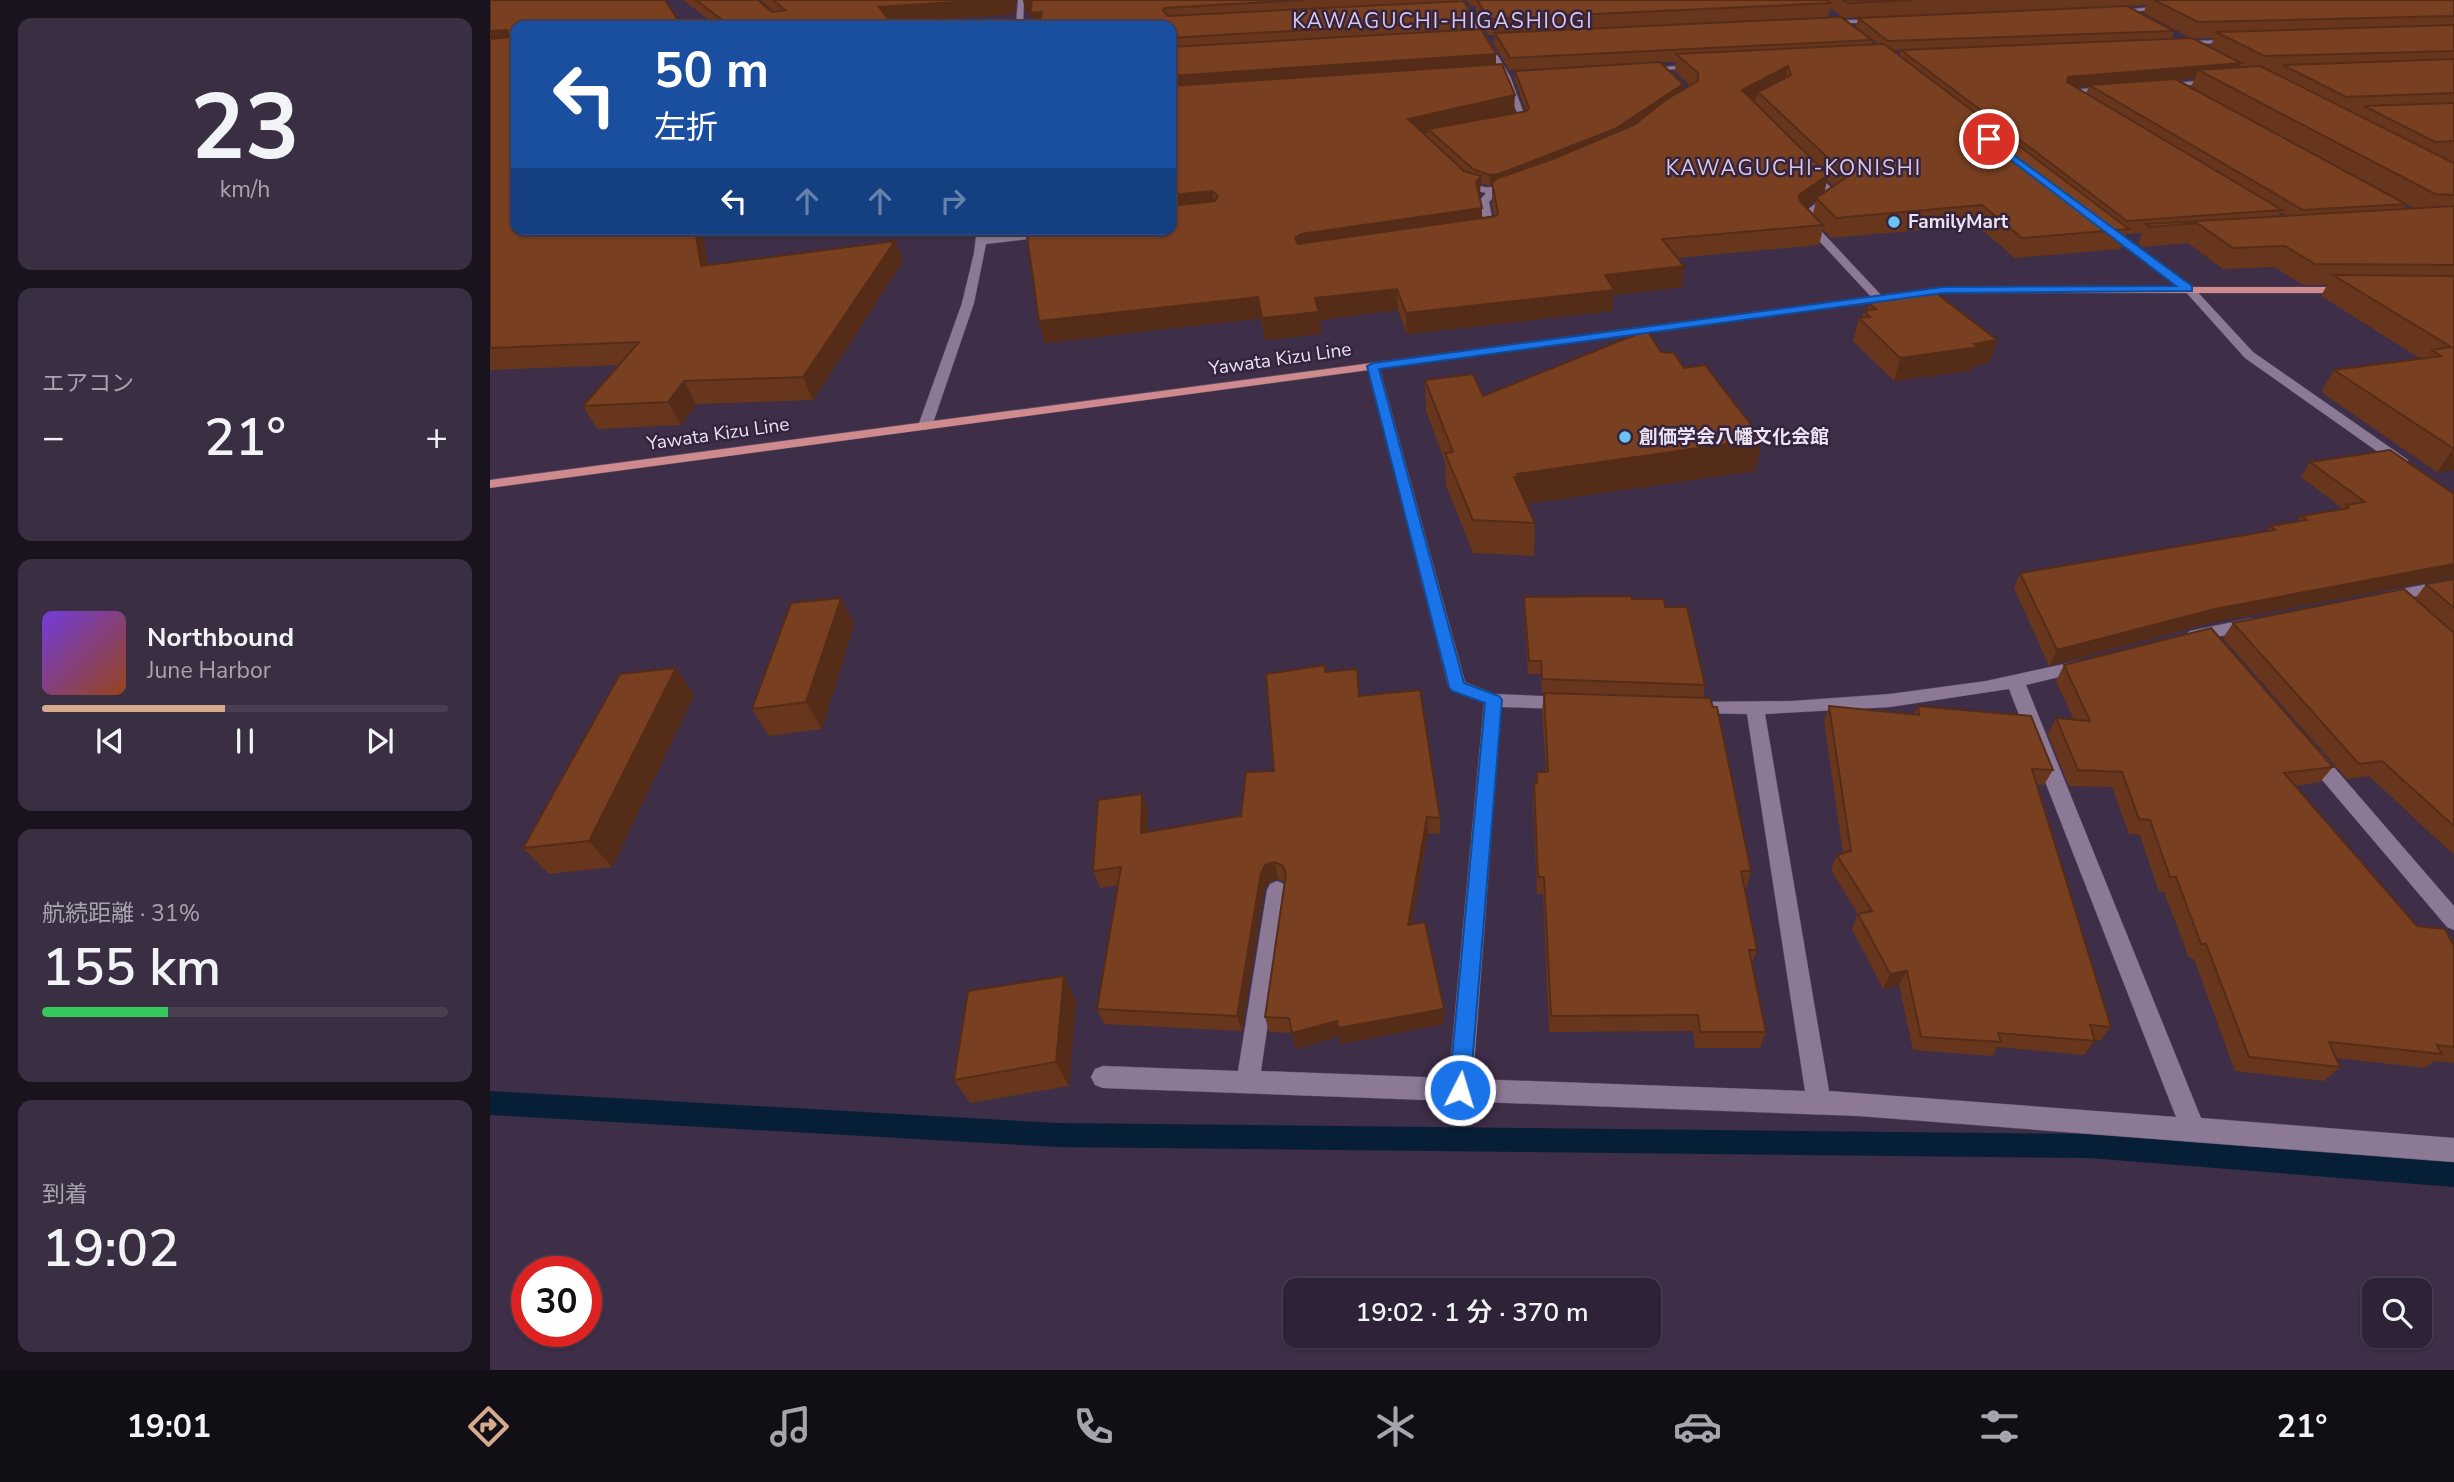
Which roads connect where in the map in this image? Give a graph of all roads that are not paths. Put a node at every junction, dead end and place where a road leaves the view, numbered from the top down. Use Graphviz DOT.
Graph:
graph roads {
  1 [pos="1021,0"];
  2 [pos="1461,0"];
  3 [pos="2108,0"];
  4 [pos="2181,8"];
  5 [pos="1466,10"];
  6 [pos="1479,10"];
  7 [pos="2127,10"];
  8 [pos="1452,11"];
  9 [pos="2101,11"];
  10 [pos="1829,15"];
  11 [pos="1892,20"];
  12 [pos="1020,21"];
  13 [pos="1838,23"];
  14 [pos="2149,23"];
  15 [pos="1810,24"];
  16 [pos="1849,31"];
  17 [pos="1498,39"];
  18 [pos="2171,39"];
  19 [pos="1484,40"];
  20 [pos="1470,41"];
  21 [pos="2251,41"];
  22 [pos="2183,42"];
  23 [pos="2205,54"];
  24 [pos="1704,65"];
  25 [pos="1663,68"];
  26 [pos="1637,69"];
  27 [pos="1520,75"];
  28 [pos="1493,76"];
  29 [pos="1506,76"];
  30 [pos="1673,76"];
  31 [pos="2225,80"];
  32 [pos="2174,84"];
  33 [pos="2148,86"];
  34 [pos="2121,88"];
  35 [pos="2198,97"];
  36 [pos="2092,105"];
  37 [pos="1496,122"];
  38 [pos="1805,166"];
  39 [pos="1451,170"];
  40 [pos="1525,182"];
  41 [pos="1492,193"];
  42 [pos="2097,223"];
  43 [pos="1478,234"];
  44 [pos="982,235"];
  45 [pos="2146,238"];
  46 [pos="2119,240"];
  47 [pos="2188,289"];
  48 [pos="2361,290"];
  49 [pos="1878,298"];
  50 [pos="1373,366"];
  51 [pos="925,426"];
  52 [pos="2420,474"];
  53 [pos="490,484"];
  54 [pos="2454,584"];
  55 [pos="2396,595"];
  56 [pos="2369,600"];
  57 [pos="2416,612"];
  58 [pos="2274,619"];
  59 [pos="2206,633"];
  60 [pos="2168,643"];
  61 [pos="2224,653"];
  62 [pos="2105,660"];
  63 [pos="2016,683"];
  64 [pos="1493,700"];
  65 [pos="1576,703"];
  66 [pos="1672,706"];
  67 [pos="1755,709"];
  68 [pos="2304,746"];
  69 [pos="1277,890"];
  70 [pos="2454,921"];
  71 [pos="1103,1077"];
  72 [pos="1248,1083"];
  73 [pos="1460,1090"];
  74 [pos="1819,1103"];
  75 [pos="2193,1129"];
  76 [pos="2454,1150"];
  1 -- 12 [label="street"];
  2 -- 5 [label="street"];
  3 -- 7 [label="street"];
  4 -- 7 [label="street"];
  5 -- 6 [label="street"];
  5 -- 8 [label="street"];
  5 -- 19 [label="street"];
  7 -- 9 [label="street"];
  7 -- 14 [label="street"];
  10 -- 13 [label="street"];
  11 -- 13 [label="street"];
  13 -- 15 [label="street"];
  13 -- 16 [label="street"];
  17 -- 19 [label="street"];
  18 -- 22 [label="street"];
  19 -- 20 [label="street"];
  19 -- 29 [label="street"];
  21 -- 22 [label="street"];
  22 -- 23 [label="street"];
  24 -- 25 [label="street"];
  25 -- 26 [label="street"];
  25 -- 30 [label="street"];
  27 -- 29 [label="street"];
  28 -- 29 [label="street"];
  29 -- 37 [label="street"];
  31 -- 32 [label="street"];
  32 -- 33 [label="street"];
  32 -- 35 [label="street"];
  34 -- 36 [label="street"];
  38 -- 49 [label="street"];
  39 -- 41 [label="street"];
  40 -- 41 [label="street"];
  41 -- 43 [label="street"];
  42 -- 46 [label="street"];
  44 -- 51 [label="street"];
  45 -- 46 [label="street"];
  46 -- 47 [label="street"];
  47 -- 48 [label="main road, Yawata Kizu Line"];
  47 -- 49 [label="main road, Yawata Kizu Line"];
  47 -- 52 [label="street"];
  49 -- 50 [label="main road, Yawata Kizu Line"];
  50 -- 51 [label="main road, Yawata Kizu Line"];
  50 -- 64 [label="street"];
  51 -- 53 [label="main road, Yawata Kizu Line"];
  54 -- 55 [label="street"];
  55 -- 56 [label="street"];
  55 -- 57 [label="street"];
  58 -- 59 [label="street"];
  59 -- 60 [label="street"];
  59 -- 61 [label="street"];
  62 -- 63 [label="street"];
  63 -- 67 [label="street"];
  63 -- 75 [label="street"];
  64 -- 65 [label="street"];
  64 -- 73 [label="street"];
  66 -- 67 [label="street"];
  67 -- 74 [label="street"];
  68 -- 70 [label="street"];
  69 -- 72 [label="street"];
  71 -- 72 [label="street"];
  72 -- 73 [label="street"];
  73 -- 74 [label="street"];
  74 -- 75 [label="street"];
  75 -- 76 [label="street"];
}
